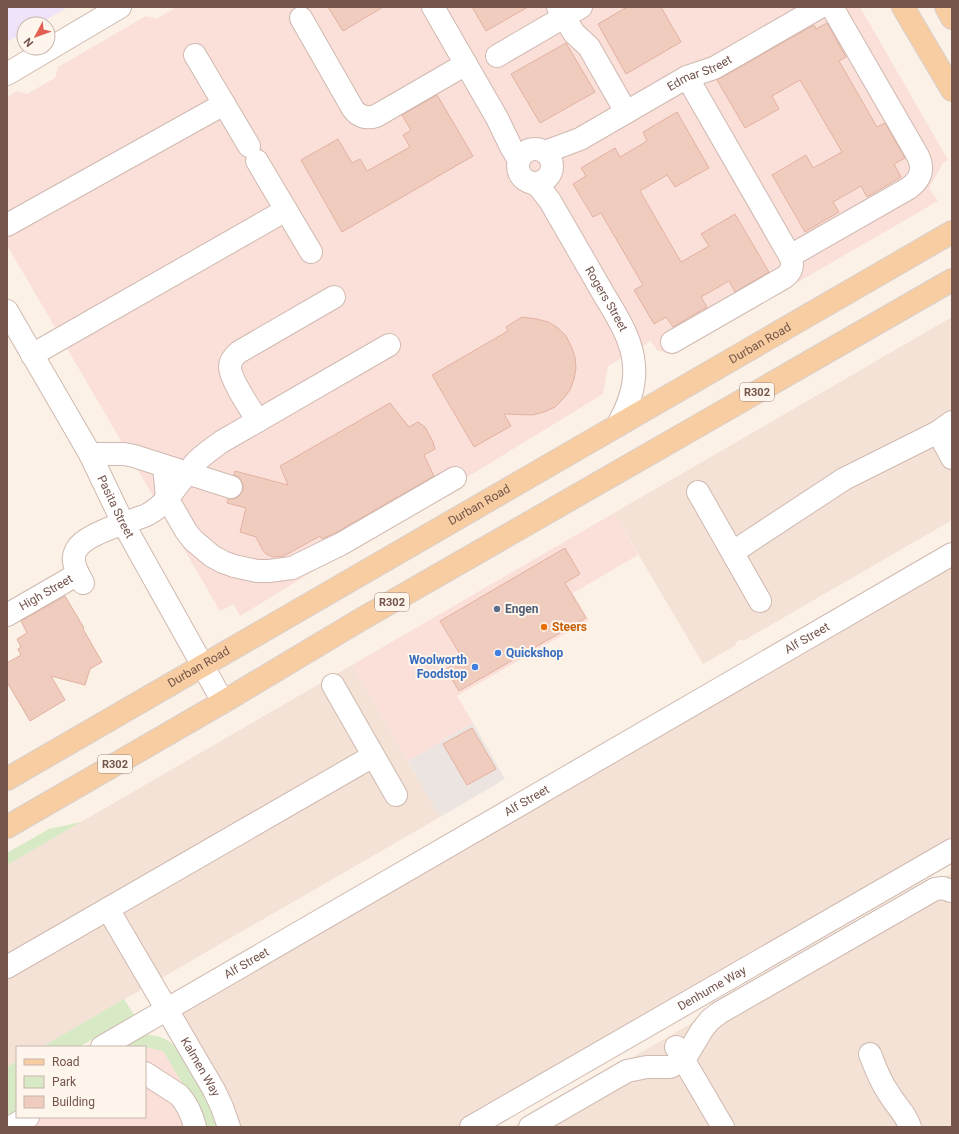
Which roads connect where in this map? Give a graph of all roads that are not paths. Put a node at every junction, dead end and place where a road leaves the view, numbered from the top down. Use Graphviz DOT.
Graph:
graph roads {
  1 [pos="120,7"];
  2 [pos="433,7"];
  3 [pos="820,7"];
  4 [pos="832,7"];
  5 [pos="903,7"];
  6 [pos="946,7"];
  7 [pos="568,10"];
  8 [pos="301,18"];
  9 [pos="952,18"];
  10 [pos="195,55"];
  11 [pos="497,56"];
  12 [pos="466,64"];
  13 [pos="7,74"];
  14 [pos="687,77"];
  15 [pos="952,90"];
  16 [pos="224,104"];
  17 [pos="626,112"];
  18 [pos="536,156"];
  19 [pos="535,184"];
  20 [pos="286,210"];
  21 [pos="7,225"];
  22 [pos="952,232"];
  23 [pos="311,252"];
  24 [pos="790,256"];
  25 [pos="952,280"];
  26 [pos="334,298"];
  27 [pos="7,311"];
  28 [pos="672,342"];
  29 [pos="389,345"];
  30 [pos="32,354"];
  31 [pos="258,421"];
  32 [pos="617,426"];
  33 [pos="945,427"];
  34 [pos="90,454"];
  35 [pos="952,458"];
  36 [pos="164,466"];
  37 [pos="187,473"];
  38 [pos="454,478"];
  39 [pos="231,487"];
  40 [pos="698,492"];
  41 [pos="167,498"];
  42 [pos="124,523"];
  43 [pos="733,552"];
  44 [pos="952,554"];
  45 [pos="760,601"];
  46 [pos="7,615"];
  47 [pos="202,664"];
  48 [pos="332,685"];
  49 [pos="223,702"];
  50 [pos="373,756"];
  51 [pos="7,779"];
  52 [pos="396,795"];
  53 [pos="7,827"];
  54 [pos="952,850"];
  55 [pos="951,891"];
  56 [pos="108,909"];
  57 [pos="7,968"];
  58 [pos="167,1009"];
  59 [pos="104,1046"];
  60 [pos="679,1053"];
  61 [pos="870,1054"];
  62 [pos="146,1074"];
  63 [pos="26,1118"];
  64 [pos="11,1127"];
  65 [pos="195,1127"];
  66 [pos="229,1127"];
  67 [pos="471,1127"];
  68 [pos="530,1127"];
  69 [pos="723,1127"];
  70 [pos="910,1127"];
  1 -- 13 [label="street"];
  2 -- 12 [label="street"];
  3 -- 14 [label="street, Edmar Street"];
  4 -- 24 [label="street"];
  5 -- 15 [label="main road"];
  6 -- 9 [label="main road"];
  7 -- 11 [label="street"];
  7 -- 17 [label="street"];
  8 -- 12 [label="street"];
  10 -- 16 [label="street"];
  12 -- 18 [label="street"];
  14 -- 17 [label="street, Edmar Street"];
  14 -- 24 [label="street"];
  16 -- 20 [label="street"];
  16 -- 21 [label="street"];
  17 -- 18 [label="street, Edmar Street"];
  18 -- 19 [label="street"];
  18 -- 19 [label="street"];
  19 -- 32 [label="street, Rogers Street"];
  20 -- 23 [label="street"];
  20 -- 30 [label="street"];
  22 -- 32 [label="main road, Durban Road"];
  24 -- 28 [label="street"];
  25 -- 49 [label="main road, R302"];
  26 -- 31 [label="street"];
  27 -- 30 [label="street, Pasita Street"];
  29 -- 31 [label="street, High Street"];
  30 -- 34 [label="street, Pasita Street"];
  31 -- 37 [label="street, High Street"];
  32 -- 47 [label="main road, Durban Road"];
  33 -- 35 [label="street"];
  33 -- 43 [label="street"];
  34 -- 36 [label="street"];
  34 -- 42 [label="street, Pasita Street"];
  36 -- 37 [label="street"];
  36 -- 41 [label="street"];
  37 -- 39 [label="street"];
  37 -- 41 [label="street, High Street"];
  38 -- 41 [label="street"];
  40 -- 43 [label="street"];
  41 -- 42 [label="street, High Street"];
  42 -- 46 [label="street, High Street"];
  42 -- 47 [label="street, Pasita Street"];
  43 -- 45 [label="street"];
  44 -- 58 [label="street, Alf Street"];
  47 -- 49 [label="street, Pasita Street"];
  47 -- 51 [label="main road, Durban Road"];
  48 -- 50 [label="street"];
  49 -- 53 [label="main road, R302"];
  50 -- 52 [label="street"];
  50 -- 56 [label="street"];
  54 -- 67 [label="street, Denhume Way"];
  55 -- 60 [label="street"];
  56 -- 57 [label="street"];
  56 -- 58 [label="street, Kalmen Way"];
  58 -- 59 [label="street, Alf Street"];
  58 -- 66 [label="street, Kalmen Way"];
  60 -- 68 [label="street"];
  60 -- 69 [label="street"];
  61 -- 70 [label="street"];
  62 -- 65 [label="street"];
  63 -- 64 [label="street"];
}
